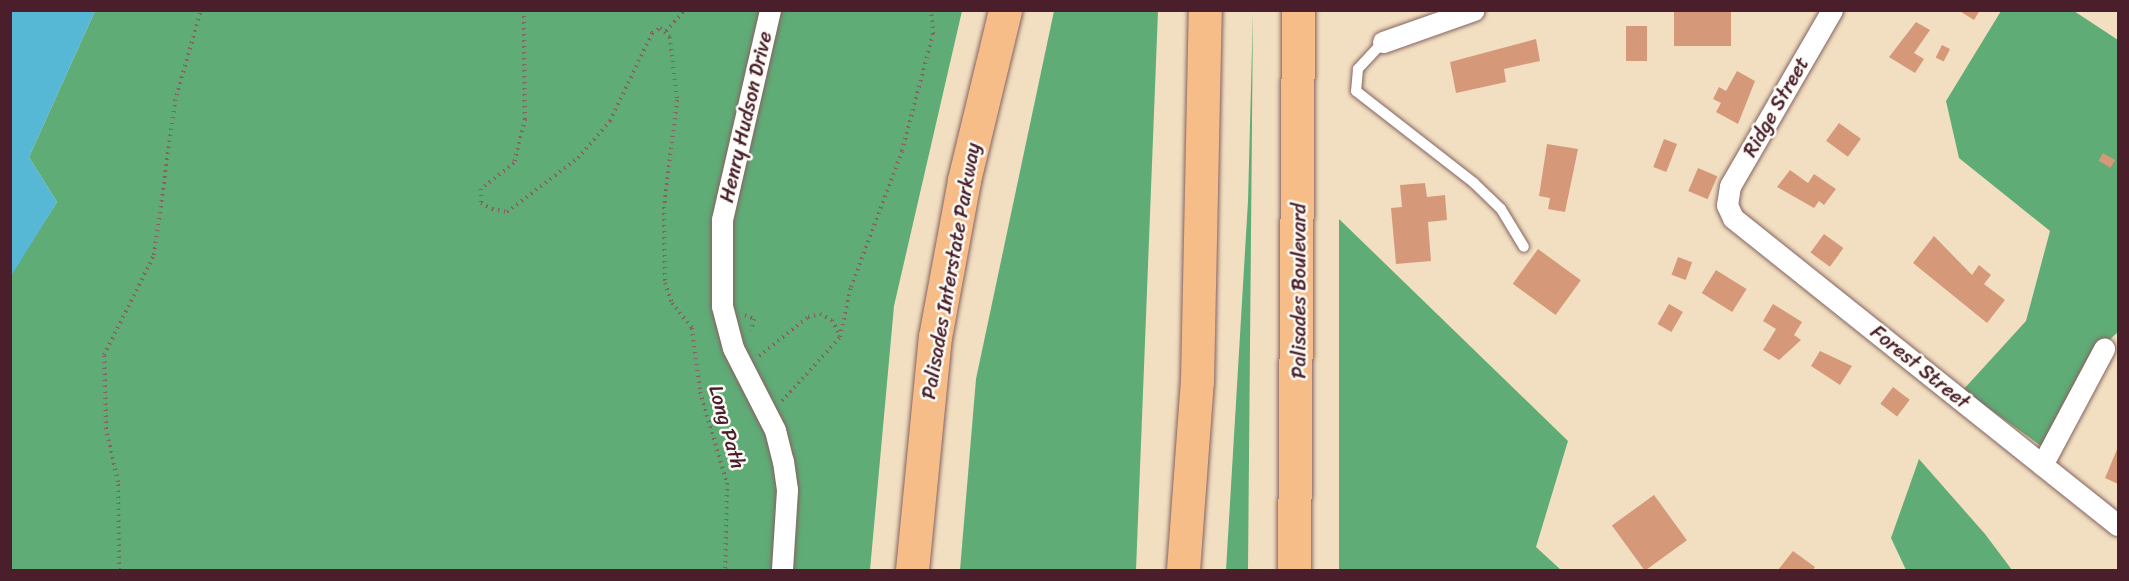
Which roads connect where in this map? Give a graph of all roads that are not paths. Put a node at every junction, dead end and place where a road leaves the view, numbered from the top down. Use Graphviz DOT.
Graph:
graph roads {
  1 [pos="770,10"];
  2 [pos="1005,10"];
  3 [pos="1205,10"];
  4 [pos="1298,10"];
  5 [pos="1474,10"];
  6 [pos="1832,10"];
  7 [pos="1383,42"];
  8 [pos="1727,205"];
  9 [pos="1524,247"];
  10 [pos="2104,349"];
  11 [pos="2042,465"];
  12 [pos="2118,525"];
  13 [pos="782,570"];
  14 [pos="912,570"];
  15 [pos="1183,570"];
  16 [pos="1294,570"];
  1 -- 13 [label="street, Henry Hudson Drive"];
  2 -- 14 [label="main road, Palisades Interstate Parkway"];
  3 -- 15 [label="main road"];
  4 -- 16 [label="main road, Palisades Boulevard"];
  5 -- 7 [label="street"];
  6 -- 8 [label="street, Ridge Street"];
  7 -- 9 [label="lane"];
  8 -- 11 [label="street, Forest Street"];
  10 -- 11 [label="street"];
  11 -- 12 [label="street, Forest Street"];
}
